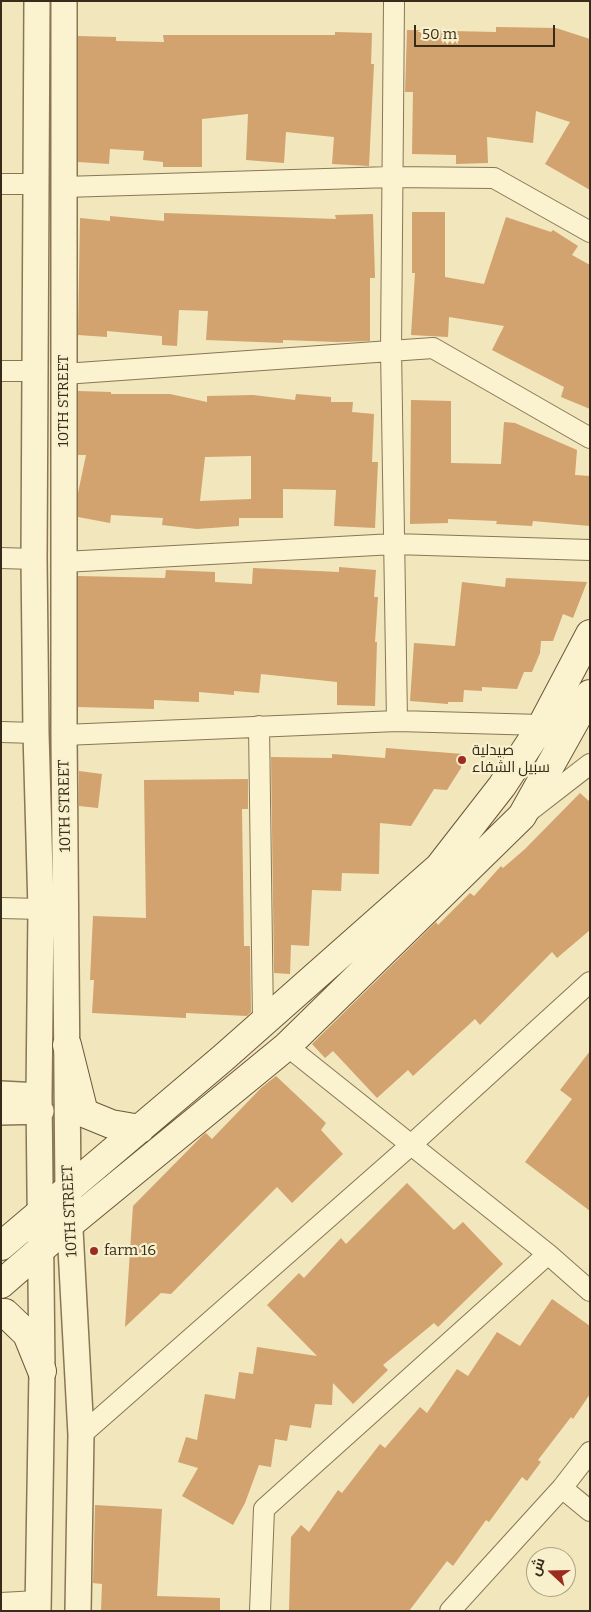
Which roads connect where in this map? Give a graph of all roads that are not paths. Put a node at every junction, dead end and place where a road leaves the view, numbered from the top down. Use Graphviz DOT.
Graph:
graph roads {
  1 [pos="37,1"];
  2 [pos="64,1"];
  3 [pos="394,1"];
  4 [pos="391,177"];
  5 [pos="1,184"];
  6 [pos="36,184"];
  7 [pos="64,187"];
  8 [pos="590,232"];
  9 [pos="391,349"];
  10 [pos="1,371"];
  11 [pos="34,371"];
  12 [pos="64,374"];
  13 [pos="590,438"];
  14 [pos="394,544"];
  15 [pos="590,550"];
  16 [pos="1,558"];
  17 [pos="34,559"];
  18 [pos="64,562"];
  19 [pos="590,634"];
  20 [pos="590,694"];
  21 [pos="397,720"];
  22 [pos="542,725"];
  23 [pos="259,726"];
  24 [pos="1,732"];
  25 [pos="36,733"];
  26 [pos="64,735"];
  27 [pos="590,764"];
  28 [pos="522,816"];
  29 [pos="1,908"];
  30 [pos="41,909"];
  31 [pos="590,982"];
  32 [pos="263,1022"];
  33 [pos="67,1045"];
  34 [pos="287,1046"];
  35 [pos="1,1094"];
  36 [pos="40,1104"];
  37 [pos="1,1112"];
  38 [pos="140,1129"];
  39 [pos="412,1144"];
  40 [pos="68,1192"];
  41 [pos="41,1213"];
  42 [pos="70,1224"];
  43 [pos="1,1246"];
  44 [pos="41,1251"];
  45 [pos="548,1254"];
  46 [pos="1,1284"];
  47 [pos="590,1291"];
  48 [pos="1,1312"];
  49 [pos="42,1370"];
  50 [pos="81,1435"];
  51 [pos="590,1452"];
  52 [pos="562,1488"];
  53 [pos="590,1511"];
  54 [pos="1,1603"];
  55 [pos="38,1606"];
  56 [pos="78,1611"];
  57 [pos="260,1611"];
  58 [pos="450,1611"];
  1 -- 6 [label="street, 10TH STREET"];
  2 -- 7 [label="street, 10TH STREET"];
  3 -- 4 [label="street"];
  4 -- 7 [label="street"];
  4 -- 8 [label="street"];
  4 -- 9 [label="street"];
  5 -- 6 [label="street"];
  6 -- 11 [label="street, 10TH STREET"];
  7 -- 12 [label="street, 10TH STREET"];
  9 -- 12 [label="street"];
  9 -- 13 [label="street"];
  9 -- 14 [label="street"];
  10 -- 11 [label="street"];
  11 -- 17 [label="street, 10TH STREET"];
  12 -- 18 [label="street, 10TH STREET"];
  14 -- 15 [label="street"];
  14 -- 18 [label="street"];
  14 -- 21 [label="street"];
  16 -- 17 [label="street"];
  17 -- 25 [label="street, 10TH STREET"];
  18 -- 26 [label="street, 10TH STREET"];
  19 -- 22 [label="main road"];
  20 -- 28 [label="main road"];
  21 -- 22 [label="street"];
  21 -- 23 [label="street"];
  22 -- 32 [label="main road"];
  23 -- 26 [label="street"];
  23 -- 32 [label="street"];
  24 -- 25 [label="street"];
  25 -- 30 [label="street, 10TH STREET"];
  26 -- 33 [label="street, 10TH STREET"];
  27 -- 28 [label="street"];
  28 -- 34 [label="main road"];
  29 -- 30 [label="street"];
  30 -- 36 [label="street, 10TH STREET"];
  31 -- 39 [label="street"];
  32 -- 38 [label="main road"];
  33 -- 38 [label="main road"];
  33 -- 40 [label="street, 10TH STREET"];
  34 -- 39 [label="street"];
  34 -- 42 [label="main road"];
  35 -- 36 [label="street"];
  36 -- 37 [label="street"];
  36 -- 41 [label="street, 10TH STREET"];
  38 -- 40 [label="main road"];
  39 -- 45 [label="street"];
  39 -- 50 [label="street"];
  40 -- 41 [label="main road"];
  40 -- 42 [label="street, 10TH STREET"];
  41 -- 43 [label="main road"];
  41 -- 44 [label="street, 10TH STREET"];
  42 -- 44 [label="main road"];
  42 -- 50 [label="street, 10TH STREET"];
  44 -- 46 [label="main road"];
  44 -- 49 [label="street, 10TH STREET"];
  45 -- 47 [label="street"];
  45 -- 57 [label="street"];
  48 -- 49 [label="main road"];
  49 -- 55 [label="street, 10TH STREET"];
  50 -- 56 [label="street, 10TH STREET"];
  51 -- 52 [label="street"];
  52 -- 53 [label="street"];
  52 -- 58 [label="street"];
  54 -- 55 [label="street"];
}
